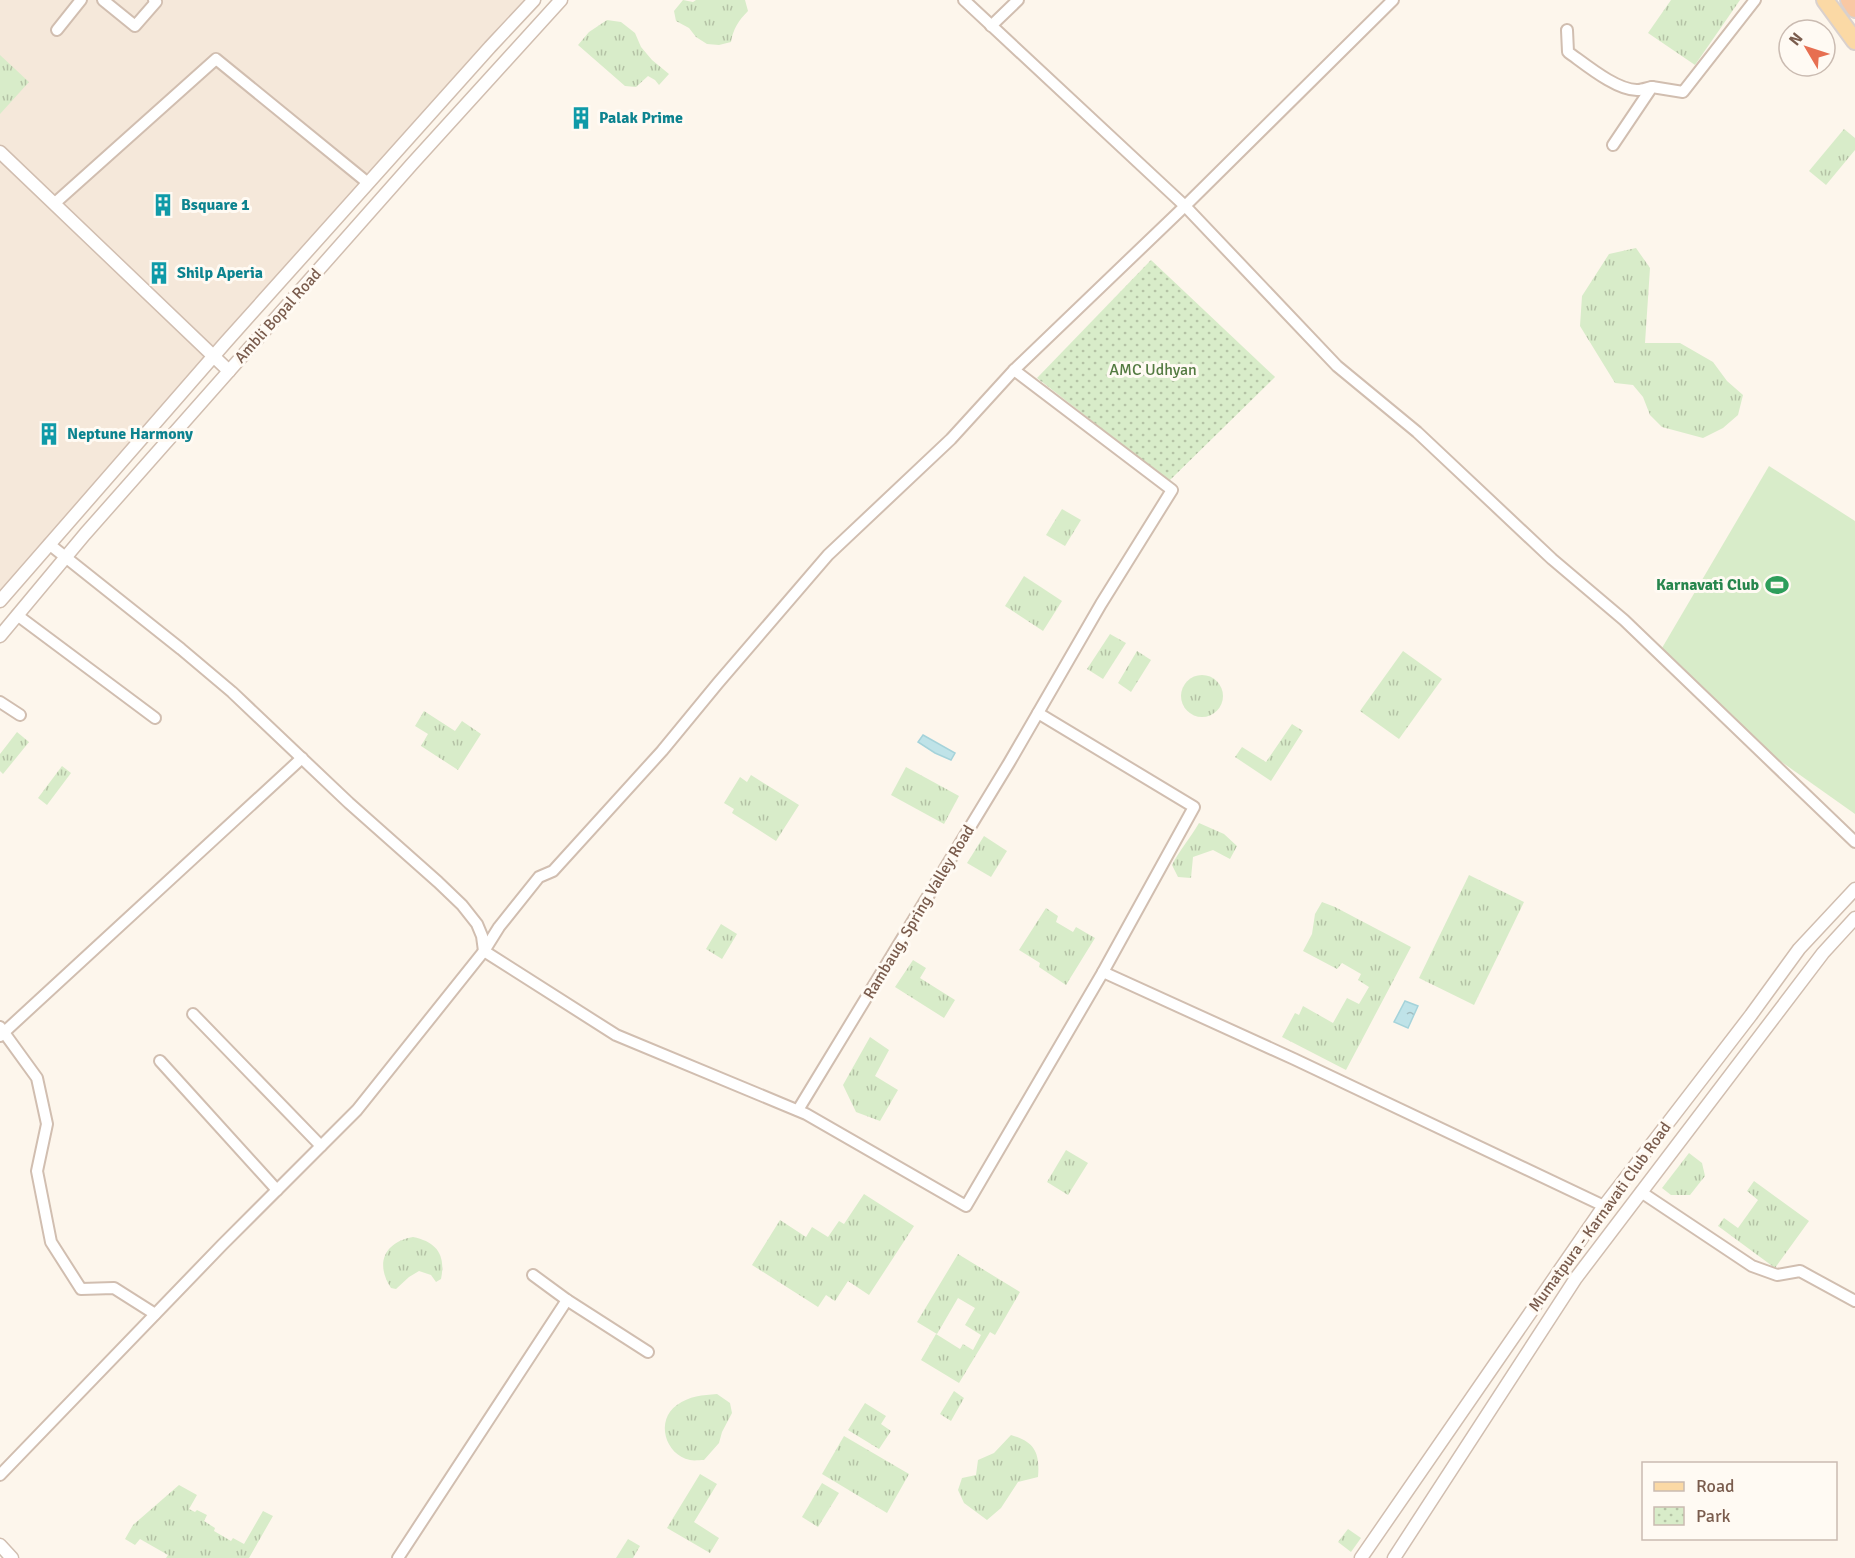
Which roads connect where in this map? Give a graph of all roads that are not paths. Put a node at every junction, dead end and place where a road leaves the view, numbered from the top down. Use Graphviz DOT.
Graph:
graph roads {
  1 [pos="81,0"];
  2 [pos="103,0"];
  3 [pos="534,0"];
  4 [pos="561,0"];
  5 [pos="964,0"];
  6 [pos="1018,0"];
  7 [pos="1393,0"];
  8 [pos="1755,0"];
  9 [pos="1826,0"];
  10 [pos="1849,0"];
  11 [pos="156,1"];
  12 [pos="1855,9"];
  13 [pos="991,26"];
  14 [pos="57,30"];
  15 [pos="1567,30"];
  16 [pos="1855,41"];
  17 [pos="1652,87"];
  18 [pos="1612,145"];
  19 [pos="0,152"];
  20 [pos="368,183"];
  21 [pos="55,203"];
  22 [pos="1185,206"];
  23 [pos="213,357"];
  24 [pos="1014,370"];
  25 [pos="229,371"];
  26 [pos="50,544"];
  27 [pos="66,556"];
  28 [pos="0,601"];
  29 [pos="17,615"];
  30 [pos="0,636"];
  31 [pos="0,702"];
  32 [pos="1038,713"];
  33 [pos="20,715"];
  34 [pos="155,718"];
  35 [pos="302,758"];
  36 [pos="1855,842"];
  37 [pos="1855,889"];
  38 [pos="1855,918"];
  39 [pos="484,951"];
  40 [pos="1102,972"];
  41 [pos="193,1014"];
  42 [pos="1,1031"];
  43 [pos="159,1061"];
  44 [pos="798,1110"];
  45 [pos="321,1146"];
  46 [pos="277,1190"];
  47 [pos="1641,1192"];
  48 [pos="1604,1206"];
  49 [pos="533,1275"];
  50 [pos="567,1300"];
  51 [pos="1855,1301"];
  52 [pos="155,1314"];
  53 [pos="648,1352"];
  54 [pos="0,1475"];
  55 [pos="0,1545"];
  56 [pos="12,1558"];
  57 [pos="398,1558"];
  58 [pos="1361,1558"];
  59 [pos="1395,1558"];
  1 -- 14 [label="street"];
  2 -- 11 [label="street"];
  3 -- 20 [label="street, Ambli Bopal Road"];
  4 -- 25 [label="street, Ambli Bopal Road"];
  5 -- 13 [label="street"];
  6 -- 13 [label="street"];
  7 -- 22 [label="street"];
  8 -- 17 [label="street"];
  9 -- 16 [label="main road"];
  10 -- 12 [label="highway"];
  13 -- 22 [label="street"];
  15 -- 17 [label="street"];
  17 -- 18 [label="street"];
  19 -- 21 [label="street"];
  20 -- 21 [label="street"];
  20 -- 23 [label="street, Ambli Bopal Road"];
  21 -- 23 [label="street"];
  22 -- 24 [label="street"];
  22 -- 36 [label="street"];
  23 -- 25 [label="street"];
  23 -- 26 [label="street, Ambli Bopal Road"];
  24 -- 32 [label="street, Rambaug, Spring Valley Road"];
  24 -- 39 [label="street"];
  25 -- 27 [label="street, Ambli Bopal Road"];
  26 -- 27 [label="street"];
  26 -- 28 [label="street, Ambli Bopal Road"];
  27 -- 29 [label="street, Ambli Bopal Road"];
  27 -- 35 [label="street"];
  29 -- 30 [label="street, Ambli Bopal Road"];
  29 -- 34 [label="street"];
  31 -- 33 [label="street"];
  32 -- 40 [label="street"];
  32 -- 44 [label="street, Rambaug, Spring Valley Road"];
  35 -- 39 [label="street"];
  35 -- 42 [label="street"];
  37 -- 48 [label="street, Mumatpura - Karnavati Club Road"];
  38 -- 47 [label="street, Mumatpura - Karnavati Club Road"];
  39 -- 44 [label="street"];
  39 -- 45 [label="street"];
  40 -- 44 [label="street"];
  40 -- 48 [label="street"];
  41 -- 45 [label="street"];
  42 -- 52 [label="street"];
  43 -- 46 [label="street"];
  45 -- 46 [label="street"];
  46 -- 52 [label="street"];
  47 -- 51 [label="street"];
  47 -- 59 [label="street, Mumatpura - Karnavati Club Road"];
  48 -- 58 [label="street, Mumatpura - Karnavati Club Road"];
  49 -- 50 [label="street"];
  50 -- 53 [label="street"];
  50 -- 57 [label="street"];
  52 -- 54 [label="street"];
  55 -- 56 [label="street"];
}
